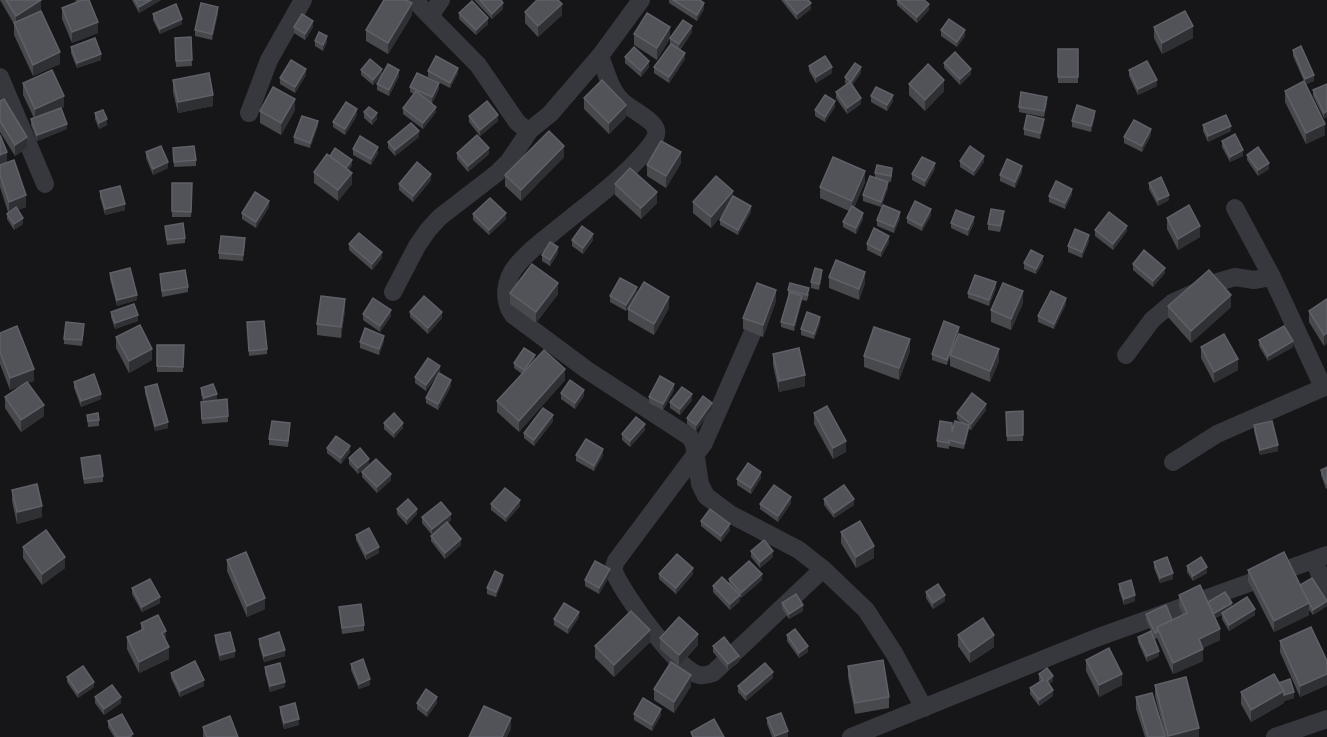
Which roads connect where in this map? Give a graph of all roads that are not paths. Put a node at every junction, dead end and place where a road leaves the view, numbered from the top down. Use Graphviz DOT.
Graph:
graph roads {
  1 [pos="303,0"];
  2 [pos="414,0"];
  3 [pos="441,0"];
  4 [pos="640,0"];
  5 [pos="430,16"];
  6 [pos="600,56"];
  7 [pos="0,77"];
  8 [pos="249,113"];
  9 [pos="530,130"];
  10 [pos="45,184"];
  11 [pos="1235,207"];
  12 [pos="1272,277"];
  13 [pos="393,292"];
  14 [pos="766,302"];
  15 [pos="1126,355"];
  16 [pos="1325,387"];
  17 [pos="696,456"];
  18 [pos="1173,462"];
  19 [pos="1321,558"];
  20 [pos="823,568"];
  21 [pos="1327,592"];
  22 [pos="924,708"];
  23 [pos="1327,719"];
  24 [pos="851,737"];
  25 [pos="1275,737"];
  1 -- 8 [label="street"];
  2 -- 5 [label="street"];
  3 -- 5 [label="street"];
  4 -- 6 [label="street"];
  5 -- 9 [label="street"];
  6 -- 9 [label="street"];
  6 -- 17 [label="street"];
  7 -- 10 [label="street"];
  9 -- 13 [label="street"];
  11 -- 12 [label="street"];
  12 -- 15 [label="street"];
  12 -- 16 [label="street"];
  14 -- 17 [label="street"];
  16 -- 18 [label="street"];
  17 -- 20 [label="street"];
  17 -- 20 [label="street"];
  19 -- 21 [label="street"];
  19 -- 22 [label="street"];
  20 -- 22 [label="street"];
  22 -- 24 [label="street"];
  23 -- 25 [label="street"];
}
